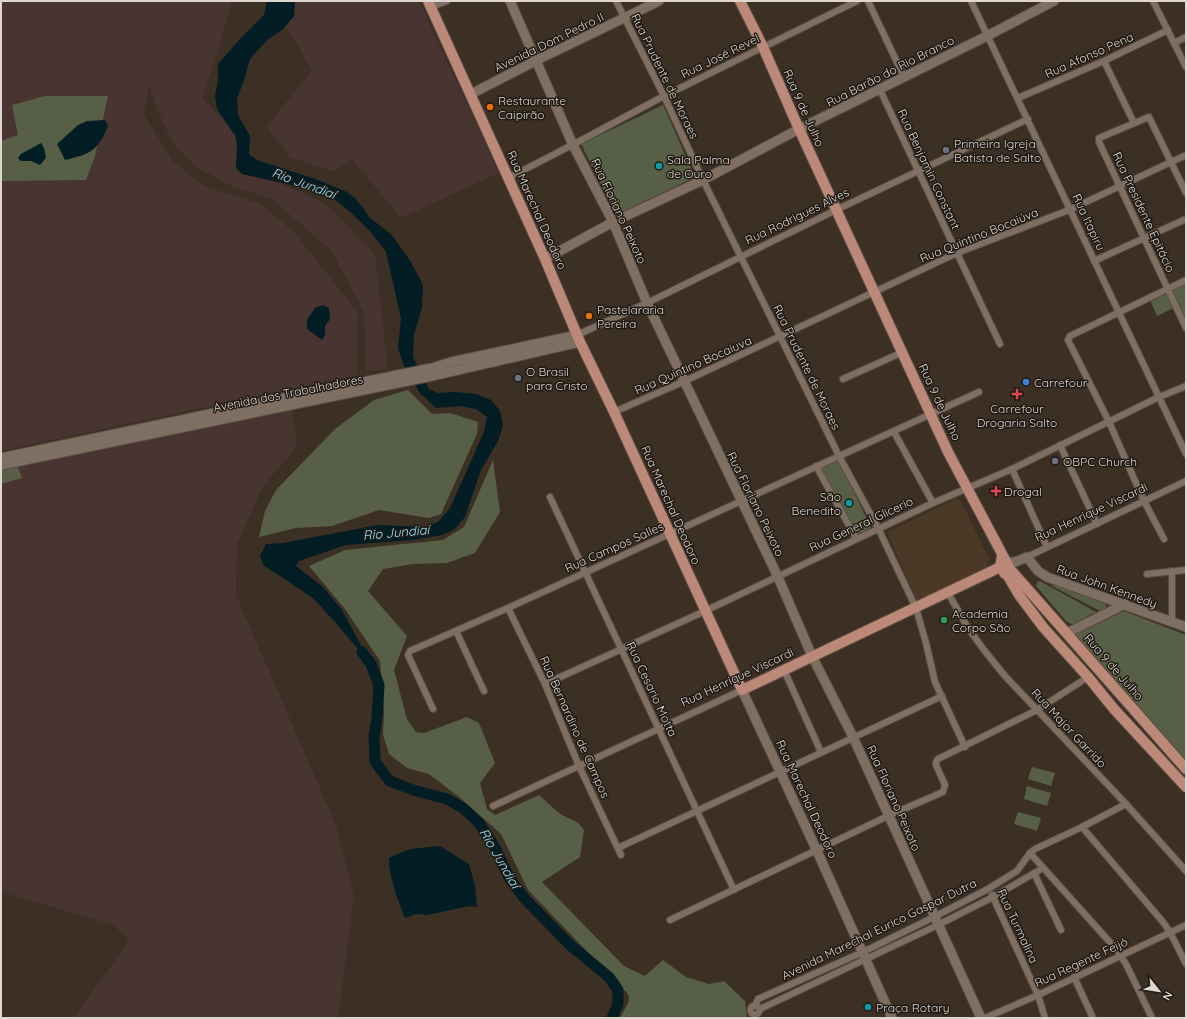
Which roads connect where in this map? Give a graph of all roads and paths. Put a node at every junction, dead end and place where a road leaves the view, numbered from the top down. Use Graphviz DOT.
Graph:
graph roads {
  1 [pos="446,1"];
  2 [pos="510,1"];
  3 [pos="616,1"];
  4 [pos="659,1"];
  5 [pos="740,1"];
  6 [pos="857,1"];
  7 [pos="868,1"];
  8 [pos="971,1"];
  9 [pos="1054,1"];
  10 [pos="1153,1"];
  11 [pos="430,4"];
  12 [pos="624,18"];
  13 [pos="1168,30"];
  14 [pos="988,36"];
  15 [pos="1186,37"];
  16 [pos="1174,43"];
  17 [pos="763,47"];
  18 [pos="537,60"];
  19 [pos="1104,61"];
  20 [pos="1186,67"];
  21 [pos="904,77"];
  22 [pos="880,90"];
  23 [pos="471,94"];
  24 [pos="664,96"];
  25 [pos="1018,98"];
  26 [pos="1028,119"];
  27 [pos="1134,124"];
  28 [pos="799,129"];
  29 [pos="573,145"];
  30 [pos="1186,155"];
  31 [pos="1172,162"];
  32 [pos="918,171"];
  33 [pos="508,178"];
  34 [pos="703,180"];
  35 [pos="1120,186"];
  36 [pos="1186,193"];
  37 [pos="836,210"];
  38 [pos="1070,210"];
  39 [pos="1186,219"];
  40 [pos="613,222"];
  41 [pos="1144,238"];
  42 [pos="957,253"];
  43 [pos="740,256"];
  44 [pos="545,259"];
  45 [pos="1094,261"];
  46 [pos="1186,280"];
  47 [pos="1168,289"];
  48 [pos="875,292"];
  49 [pos="647,303"];
  50 [pos="1118,313"];
  51 [pos="1186,328"];
  52 [pos="780,337"];
  53 [pos="579,339"];
  54 [pos="1000,344"];
  55 [pos="903,352"];
  56 [pos="396,379"];
  57 [pos="843,379"];
  58 [pos="685,381"];
  59 [pos="1186,386"];
  60 [pos="979,392"];
  61 [pos="1159,397"];
  62 [pos="614,412"];
  63 [pos="931,414"];
  64 [pos="1109,422"];
  65 [pos="894,432"];
  66 [pos="1060,445"];
  67 [pos="1186,454"];
  68 [pos="839,456"];
  69 [pos="1,458"];
  70 [pos="1,465"];
  71 [pos="816,466"];
  72 [pos="1012,468"];
  73 [pos="1186,481"];
  74 [pos="967,487"];
  75 [pos="550,497"];
  76 [pos="741,500"];
  77 [pos="1144,501"];
  78 [pos="933,503"];
  79 [pos="1097,524"];
  80 [pos="878,528"];
  81 [pos="670,534"];
  82 [pos="856,538"];
  83 [pos="1164,539"];
  84 [pos="1047,547"];
  85 [pos="1027,557"];
  86 [pos="1008,565"];
  87 [pos="1186,570"];
  88 [pos="586,572"];
  89 [pos="992,572"];
  90 [pos="1172,572"];
  91 [pos="1147,574"];
  92 [pos="777,575"];
  93 [pos="948,592"];
  94 [pos="1107,598"];
  95 [pos="1024,603"];
  96 [pos="1125,604"];
  97 [pos="508,608"];
  98 [pos="916,608"];
  99 [pos="705,610"];
  100 [pos="1106,613"];
  101 [pos="1172,623"];
  102 [pos="1186,627"];
  103 [pos="456,631"];
  104 [pos="1067,633"];
  105 [pos="621,649"];
  106 [pos="812,656"];
  107 [pos="784,670"];
  108 [pos="1088,677"];
  109 [pos="545,684"];
  110 [pos="742,690"];
  111 [pos="484,691"];
  112 [pos="942,696"];
  113 [pos="433,709"];
  114 [pos="1037,710"];
  115 [pos="658,728"];
  116 [pos="853,737"];
  117 [pos="965,746"];
  118 [pos="821,752"];
  119 [pos="579,766"];
  120 [pos="1186,769"];
  121 [pos="779,771"];
  122 [pos="1186,787"];
  123 [pos="1126,804"];
  124 [pos="493,806"];
  125 [pos="698,811"];
  126 [pos="890,816"];
  127 [pos="1082,827"];
  128 [pos="618,848"];
  129 [pos="817,851"];
  130 [pos="1030,853"];
  131 [pos="621,855"];
  132 [pos="1043,868"];
  133 [pos="1186,870"];
  134 [pos="1034,873"];
  135 [pos="988,889"];
  136 [pos="734,890"];
  137 [pos="993,897"];
  138 [pos="670,920"];
  139 [pos="936,921"];
  140 [pos="1186,925"];
  141 [pos="1061,930"];
  142 [pos="1170,932"];
  143 [pos="864,955"];
  144 [pos="1121,956"];
  145 [pos="1186,964"];
  146 [pos="808,977"];
  147 [pos="1074,977"];
  148 [pos="811,984"];
  149 [pos="1038,995"];
  150 [pos="763,997"];
  151 [pos="767,1006"];
  152 [pos="757,1011"];
  153 [pos="752,1018"];
  154 [pos="892,1018"];
  155 [pos="981,1018"];
  156 [pos="985,1018"];
  157 [pos="1045,1018"];
  158 [pos="1093,1018"];
  159 [pos="1152,1018"];
  1 -- 11 [label="street"];
  2 -- 18 [label="main road, Rua Floriano Peixoto"];
  3 -- 12 [label="street, Rua Prudente de Moraes"];
  4 -- 12 [label="main road, Avenida Dom Pedro II"];
  5 -- 17 [label="main road, Rua 9 de Julho"];
  6 -- 17 [label="street, Rua José Revel"];
  7 -- 21 [label="street"];
  8 -- 14 [label="street, Rua Itapiru"];
  9 -- 14 [label="main road, Rua Barão do Rio Branco"];
  10 -- 13 [label="street"];
  11 -- 23 [label="main road, Rua Marechal Deodoro"];
  12 -- 18 [label="main road, Avenida Dom Pedro II"];
  12 -- 24 [label="street, Rua Prudente de Moraes"];
  13 -- 16 [label="street"];
  13 -- 19 [label="street, Rua Afonso Pena"];
  14 -- 21 [label="main road, Rua Barão do Rio Branco"];
  14 -- 25 [label="street, Rua Itapiru"];
  15 -- 16 [label="street"];
  16 -- 20 [label="street"];
  17 -- 24 [label="street, Rua José Revel"];
  17 -- 28 [label="main road, Rua 9 de Julho"];
  18 -- 23 [label="main road, Avenida Dom Pedro II"];
  18 -- 29 [label="main road, Rua Floriano Peixoto"];
  19 -- 25 [label="street, Rua Afonso Pena"];
  19 -- 27 [label="street"];
  21 -- 22 [label="main road, Rua Barão do Rio Branco"];
  22 -- 28 [label="main road, Rua Barão do Rio Branco"];
  22 -- 32 [label="street, Rua Benjamin Constant"];
  23 -- 33 [label="main road, Rua Marechal Deodoro"];
  24 -- 29 [label="street, Rua José Revel"];
  24 -- 34 [label="street, Rua Prudente de Moraes"];
  25 -- 26 [label="street, Rua Itapiru"];
  26 -- 32 [label="street, Rua Rodrigues Alves"];
  26 -- 38 [label="street, Rua Itapiru"];
  27 -- 31 [label="street"];
  27 -- 35 [label="street, Rua Presidente Epitácio"];
  28 -- 34 [label="main road, Rua Barão do Rio Branco"];
  28 -- 37 [label="main road, Rua 9 de Julho"];
  29 -- 33 [label="street, Rua José Revel"];
  29 -- 40 [label="main road, Rua Floriano Peixoto"];
  30 -- 31 [label="street, Rua Quintino Bocaiúva"];
  31 -- 35 [label="street, Rua Quintino Bocaiúva"];
  31 -- 36 [label="street"];
  32 -- 37 [label="street, Rua Rodrigues Alves"];
  32 -- 42 [label="street, Rua Benjamin Constant"];
  33 -- 44 [label="main road, Rua Marechal Deodoro"];
  34 -- 40 [label="main road, Rua Barão do Rio Branco"];
  34 -- 43 [label="street, Rua Prudente de Moraes"];
  35 -- 38 [label="street, Rua Quintino Bocaiúva"];
  35 -- 41 [label="street, Rua Presidente Epitácio"];
  37 -- 43 [label="street, Rua Rodrigues Alves"];
  37 -- 48 [label="main road, Rua 9 de Julho"];
  38 -- 42 [label="street, Rua Quintino Bocaiúva"];
  38 -- 45 [label="street, Rua Itapiru"];
  39 -- 41 [label="street"];
  40 -- 44 [label="main road, Rua Barão do Rio Branco"];
  40 -- 49 [label="main road, Rua Floriano Peixoto"];
  41 -- 45 [label="street"];
  41 -- 47 [label="street, Rua Presidente Epitácio"];
  42 -- 48 [label="street, Rua Quintino Bocaiúva"];
  42 -- 54 [label="street, Rua Benjamin Constant"];
  43 -- 49 [label="street, Rua Rodrigues Alves"];
  43 -- 52 [label="street, Rua Prudente de Moraes"];
  44 -- 53 [label="main road, Rua Marechal Deodoro"];
  45 -- 50 [label="street, Rua Itapiru"];
  46 -- 47 [label="street"];
  47 -- 50 [label="street"];
  47 -- 51 [label="street, Rua Presidente Epitácio"];
  48 -- 52 [label="street, Rua Quintino Bocaiúva"];
  48 -- 55 [label="main road, Rua 9 de Julho"];
  49 -- 53 [label="street, Rua Rodrigues Alves"];
  49 -- 58 [label="main road, Rua Floriano Peixoto"];
  50 -- 61 [label="street, Rua Itapiru"];
  50 -- 64 [label="street"];
  52 -- 58 [label="street, Rua Quintino Bocaiuva"];
  52 -- 68 [label="street, Rua Prudente de Moraes"];
  53 -- 56 [label="main road, Avenida dos Trabalhadores"];
  53 -- 62 [label="main road, Rua Marechal Deodoro"];
  55 -- 57 [label="street"];
  55 -- 63 [label="main road, Rua 9 de Julho"];
  56 -- 69 [label="main road, Avenida dos Trabalhadores"];
  56 -- 70 [label="main road, Avenida dos Trabalhadores"];
  58 -- 62 [label="street, Rua Quintino Bocaiuva"];
  58 -- 76 [label="main road, Rua Floriano Peixoto"];
  59 -- 61 [label="street, Rua General Glicerio"];
  60 -- 63 [label="street, Rua Campos Salles"];
  61 -- 64 [label="street, Rua General Glicerio"];
  61 -- 67 [label="street, Rua Itapiru"];
  62 -- 81 [label="main road, Rua Marechal Deodoro"];
  63 -- 65 [label="street, Rua Campos Salles"];
  63 -- 74 [label="main road, Rua 9 de Julho"];
  64 -- 66 [label="street, Rua General Glicerio"];
  64 -- 77 [label="street"];
  65 -- 68 [label="street, Rua Campos Salles"];
  65 -- 78 [label="street"];
  66 -- 72 [label="street, Rua General Glicerio"];
  66 -- 79 [label="street"];
  68 -- 71 [label="street, Rua Campos Salles"];
  68 -- 80 [label="street, Rua Prudente de Moraes"];
  71 -- 76 [label="street, Rua Campos Salles"];
  71 -- 82 [label="street"];
  72 -- 74 [label="street, Rua General Glicerio"];
  72 -- 84 [label="street"];
  73 -- 77 [label="street, Rua Henrique Viscardi"];
  74 -- 78 [label="street, Rua General Glicerio"];
  74 -- 86 [label="main road, Rua 9 de Julho"];
  75 -- 88 [label="street, Rua Cesario Motta"];
  76 -- 81 [label="street, Rua Campos Salles"];
  76 -- 92 [label="main road, Rua Floriano Peixoto"];
  77 -- 79 [label="street, Rua Henrique Viscardi"];
  77 -- 83 [label="street"];
  78 -- 80 [label="street, Rua General Glicerio"];
  79 -- 84 [label="street, Rua Henrique Viscardi"];
  80 -- 82 [label="street, Rua General Glicerio"];
  80 -- 98 [label="street, Rua Prudente de Moraes"];
  81 -- 88 [label="street, Rua Campos Salles"];
  81 -- 99 [label="main road, Rua Marechal Deodoro"];
  82 -- 92 [label="street, Rua General Glicerio"];
  84 -- 85 [label="street, Rua Henrique Viscardi"];
  85 -- 86 [label="main road, Rua Henrique Viscardi"];
  85 -- 94 [label="main road, Rua John Kennedy"];
  86 -- 89 [label="main road"];
  86 -- 89 [label="main road"];
  86 -- 95 [label="main road, Rua 9 de Julho"];
  86 -- 104 [label="main road, Rua 9 de Julho"];
  87 -- 90 [label="street"];
  88 -- 97 [label="street, Rua Campos Salles"];
  88 -- 105 [label="street, Rua Cesario Motta"];
  89 -- 93 [label="main road, Rua Henrique Viscardi"];
  90 -- 91 [label="street"];
  90 -- 101 [label="street"];
  92 -- 99 [label="street, Rua General Glicerio"];
  92 -- 106 [label="main road, Rua Floriano Peixoto"];
  93 -- 98 [label="main road, Rua Henrique Viscardi"];
  93 -- 114 [label="street, Rua Major Garrido"];
  94 -- 96 [label="main road, Rua John Kennedy"];
  94 -- 100 [label="main road"];
  95 -- 104 [label="main road"];
  95 -- 108 [label="main road, Rua 9 de Julho"];
  96 -- 100 [label="main road"];
  96 -- 101 [label="main road, Rua John Kennedy"];
  97 -- 103 [label="street, Rua Campos Salles"];
  97 -- 109 [label="street, Rua Bernardino de Campos"];
  98 -- 106 [label="main road, Rua Henrique Viscardi"];
  98 -- 112 [label="street, Rua Prudente de Moraes"];
  99 -- 105 [label="street, Rua General Glicerio"];
  99 -- 110 [label="main road, Rua Marechal Deodoro"];
  100 -- 104 [label="main road"];
  101 -- 102 [label="main road, Rua John Kennedy"];
  103 -- 111 [label="street"];
  103 -- 113 [label="street, Rua Campos Salles"];
  104 -- 120 [label="main road, Rua 9 de Julho"];
  105 -- 109 [label="street, Rua General Glicerio"];
  105 -- 115 [label="street, Rua Cesario Motta"];
  106 -- 107 [label="main road, Rua Henrique Viscardi"];
  106 -- 116 [label="main road, Rua Floriano Peixoto"];
  107 -- 110 [label="main road, Rua Henrique Viscardi"];
  107 -- 118 [label="street"];
  108 -- 114 [label="street"];
  108 -- 122 [label="main road, Rua 9 de Julho"];
  109 -- 119 [label="street, Rua Bernardino de Campos"];
  110 -- 115 [label="street, Rua Henrique Viscardi"];
  110 -- 121 [label="main road, Rua Marechal Deodoro"];
  112 -- 116 [label="street"];
  112 -- 117 [label="street, Rua Prudente de Moraes"];
  114 -- 117 [label="street"];
  114 -- 123 [label="street, Rua Major Garrido"];
  115 -- 119 [label="street, Rua Henrique Viscardi"];
  115 -- 125 [label="street, Rua Cesario Motta"];
  116 -- 118 [label="street"];
  116 -- 126 [label="main road, Rua Floriano Peixoto"];
  117 -- 126 [label="street"];
  118 -- 121 [label="street"];
  119 -- 124 [label="street, Rua Henrique Viscardi"];
  119 -- 128 [label="street, Rua Bernardino de Campos"];
  121 -- 125 [label="street"];
  121 -- 129 [label="main road, Rua Marechal Deodoro"];
  123 -- 127 [label="street, Avenida Marechal Eurico Gaspar Dutra"];
  123 -- 133 [label="street, Rua Major Garrido"];
  125 -- 128 [label="street"];
  125 -- 136 [label="street, Rua Cesario Motta"];
  126 -- 129 [label="street"];
  126 -- 139 [label="main road, Rua Floriano Peixoto"];
  127 -- 130 [label="street, Avenida Marechal Eurico Gaspar Dutra"];
  127 -- 142 [label="street"];
  128 -- 131 [label="street, Rua Bernardino de Campos"];
  129 -- 136 [label="street"];
  129 -- 143 [label="main road, Rua Marechal Deodoro"];
  130 -- 132 [label="street"];
  130 -- 135 [label="street, Avenida Marechal Eurico Gaspar Dutra"];
  132 -- 134 [label="street, Avenida Marechal Eurico Gaspar Dutra"];
  132 -- 144 [label="street"];
  134 -- 137 [label="street, Avenida Marechal Eurico Gaspar Dutra"];
  134 -- 141 [label="street"];
  135 -- 137 [label="street, Rua Turmalina"];
  135 -- 139 [label="street, Avenida Marechal Eurico Gaspar Dutra"];
  136 -- 138 [label="street"];
  137 -- 139 [label="street, Avenida Marechal Eurico Gaspar Dutra"];
  137 -- 149 [label="street, Rua Turmalina"];
  139 -- 143 [label="street, Avenida Marechal Eurico Gaspar Dutra"];
  139 -- 155 [label="main road, Rua Floriano Peixoto"];
  140 -- 142 [label="street, Rua Regente Feijó"];
  142 -- 144 [label="street, Rua Regente Feijó"];
  142 -- 145 [label="street"];
  143 -- 146 [label="street, Avenida Marechal Eurico Gaspar Dutra"];
  143 -- 148 [label="street, Avenida Marechal Eurico Gaspar Dutra"];
  143 -- 154 [label="main road, Rua Marechal Deodoro"];
  144 -- 147 [label="street, Rua Regente Feijó"];
  144 -- 159 [label="street"];
  146 -- 148 [label="street"];
  146 -- 150 [label="street, Avenida Marechal Eurico Gaspar Dutra"];
  147 -- 149 [label="street, Rua Regente Feijó"];
  147 -- 158 [label="street"];
  148 -- 151 [label="street, Avenida Marechal Eurico Gaspar Dutra"];
  149 -- 156 [label="street, Rua Regente Feijó"];
  149 -- 157 [label="street, Rua Turmalina"];
  150 -- 151 [label="street"];
  150 -- 152 [label="street, Avenida Marechal Eurico Gaspar Dutra"];
  151 -- 152 [label="street, Avenida Marechal Eurico Gaspar Dutra"];
  152 -- 153 [label="street"];
}
